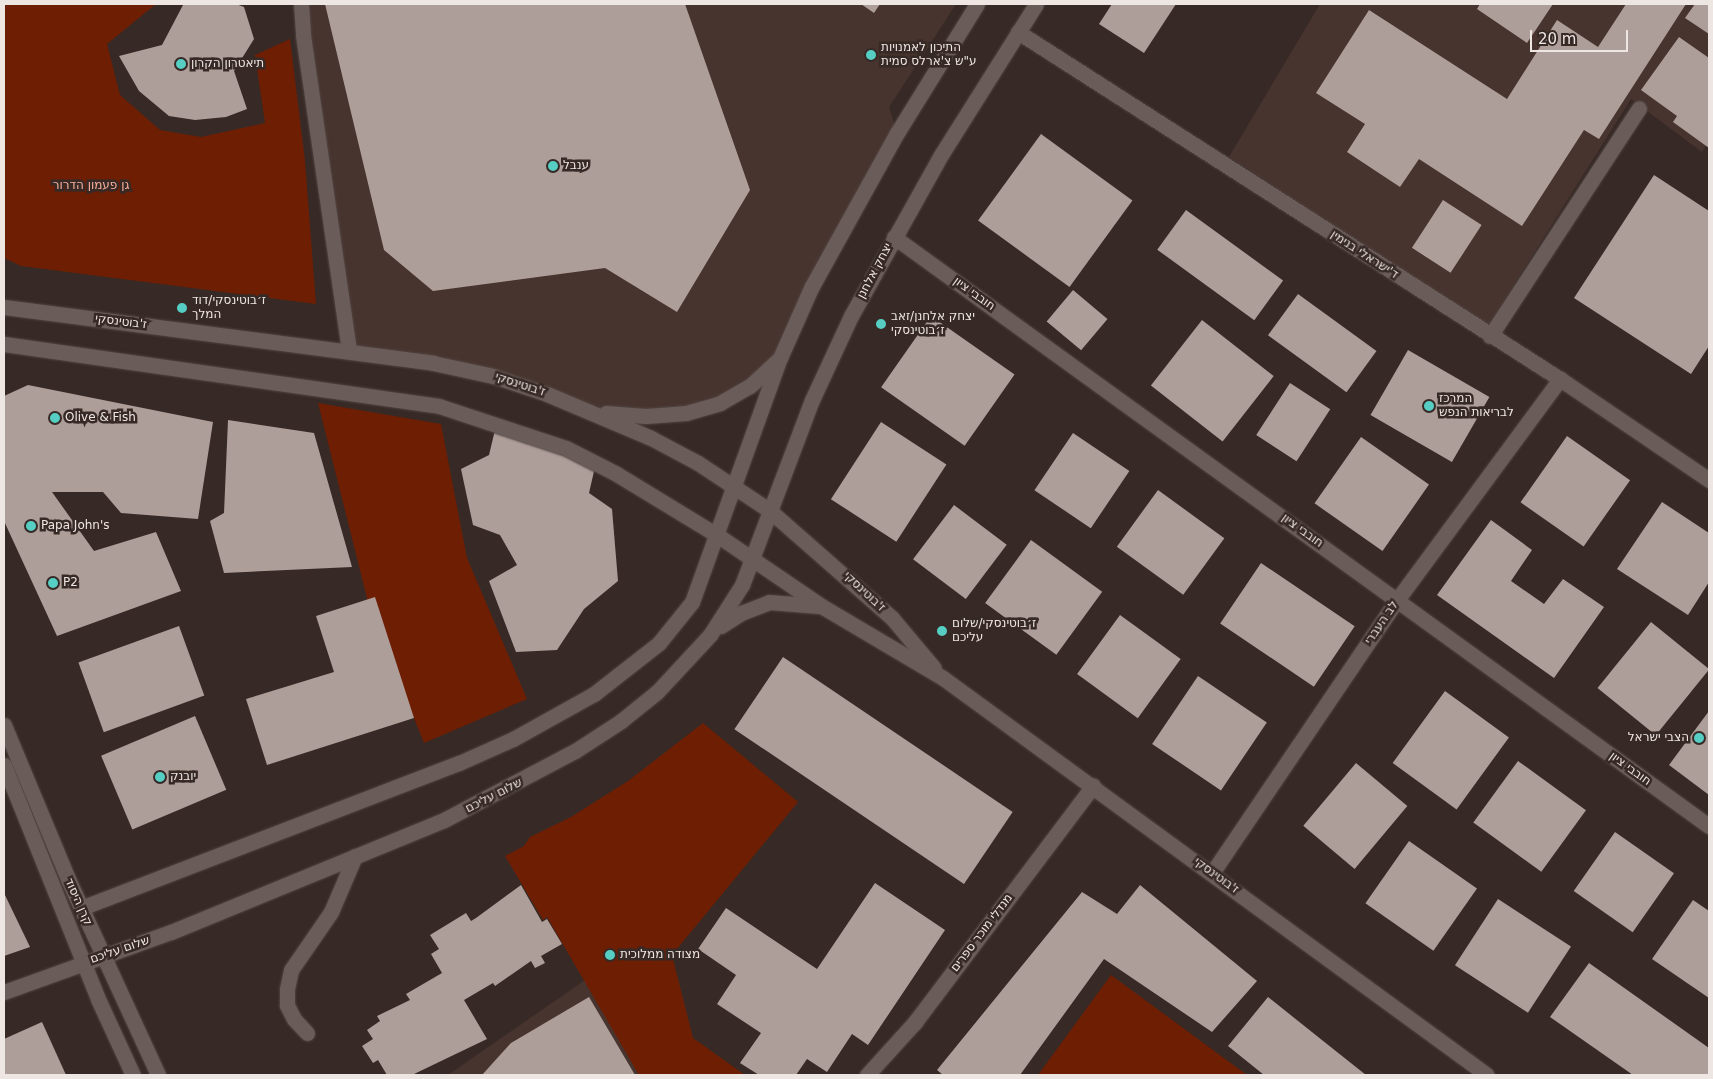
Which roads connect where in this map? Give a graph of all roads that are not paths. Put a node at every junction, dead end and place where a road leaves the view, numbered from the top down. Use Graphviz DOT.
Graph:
graph roads {
  1 [pos="301,4"];
  2 [pos="978,4"];
  3 [pos="1036,4"];
  4 [pos="1018,32"];
  5 [pos="1639,108"];
  6 [pos="894,237"];
  7 [pos="4,296"];
  8 [pos="4,307"];
  9 [pos="38,312"];
  10 [pos="1490,336"];
  11 [pos="4,344"];
  12 [pos="349,350"];
  13 [pos="780,358"];
  14 [pos="1560,379"];
  15 [pos="596,413"];
  16 [pos="1709,480"];
  17 [pos="732,486"];
  18 [pos="769,510"];
  19 [pos="717,535"];
  20 [pos="753,558"];
  21 [pos="1398,600"];
  22 [pos="823,607"];
  23 [pos="710,635"];
  24 [pos="943,678"];
  25 [pos="4,725"];
  26 [pos="4,765"];
  27 [pos="1093,786"];
  28 [pos="1709,826"];
  29 [pos="355,856"];
  30 [pos="1212,872"];
  31 [pos="81,908"];
  32 [pos="102,956"];
  33 [pos="85,962"];
  34 [pos="4,992"];
  35 [pos="307,1033"];
  36 [pos="133,1075"];
  37 [pos="158,1075"];
  38 [pos="866,1075"];
  39 [pos="1487,1075"];
  1 -- 12 [label="street"];
  2 -- 13 [label="street"];
  3 -- 4 [label="street, יצחק אלחנן"];
  4 -- 6 [label="street, יצחק אלחנן"];
  4 -- 10 [label="street, ד'ישראלי בנימין"];
  5 -- 10 [label="street"];
  6 -- 18 [label="street, יצחק אלחנן"];
  6 -- 21 [label="street, חובבי ציון"];
  7 -- 9 [label="street"];
  8 -- 9 [label="street, ז'בוטינסקי"];
  9 -- 12 [label="street, ז'בוטינסקי"];
  10 -- 14 [label="street, ד'ישראלי בנימין"];
  11 -- 19 [label="street, ז'בוטינסקי"];
  12 -- 15 [label="street, ז'בוטינסקי"];
  13 -- 15 [label="street"];
  13 -- 17 [label="street"];
  14 -- 16 [label="street, ד'ישראלי בנימין"];
  14 -- 21 [label="street, לב העברי"];
  15 -- 17 [label="street, ז'בוטינסקי"];
  17 -- 18 [label="street, ז'בוטינסקי"];
  17 -- 19 [label="street"];
  18 -- 20 [label="street, יצחק אלחנן"];
  18 -- 24 [label="street, ז'בוטינסקי"];
  19 -- 20 [label="street, ז'בוטינסקי"];
  19 -- 31 [label="street"];
  20 -- 22 [label="street, ז'בוטינסקי"];
  20 -- 23 [label="street, שלום עליכם"];
  21 -- 28 [label="street, חובבי ציון"];
  21 -- 30 [label="street, לב העברי"];
  22 -- 23 [label="street"];
  22 -- 24 [label="street, ז'בוטינסקי"];
  23 -- 29 [label="street, שלום עליכם"];
  24 -- 27 [label="street, ז'בוטינסקי"];
  25 -- 31 [label="street, קרן היסוד"];
  26 -- 33 [label="street"];
  27 -- 30 [label="street, ז'בוטינסקי"];
  27 -- 38 [label="street, מנדלי מוכר ספרים"];
  29 -- 32 [label="street, שלום עליכם"];
  29 -- 35 [label="street"];
  30 -- 39 [label="street, ז'בוטינסקי"];
  31 -- 32 [label="street, קרן היסוד"];
  31 -- 33 [label="street, שלום עליכם"];
  32 -- 33 [label="street, שלום עליכם"];
  32 -- 37 [label="street, קרן היסוד"];
  33 -- 34 [label="street"];
  33 -- 36 [label="street"];
}
